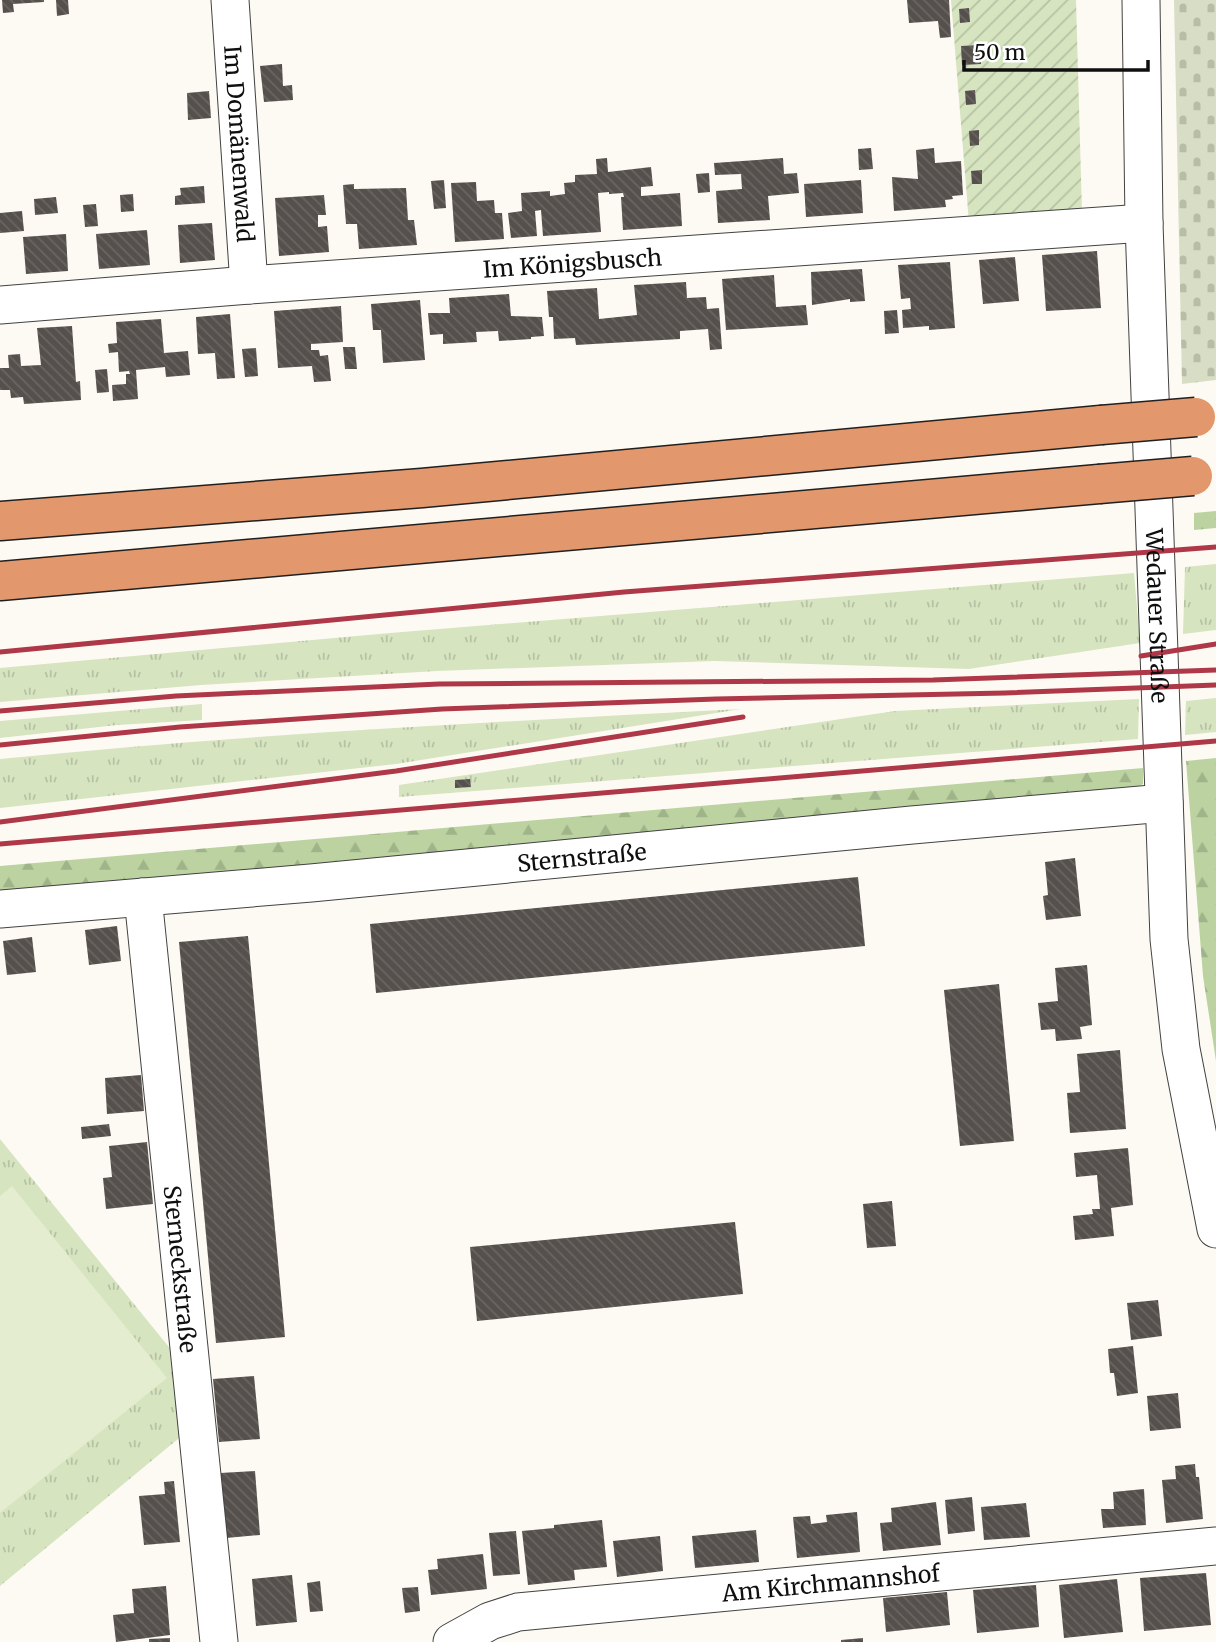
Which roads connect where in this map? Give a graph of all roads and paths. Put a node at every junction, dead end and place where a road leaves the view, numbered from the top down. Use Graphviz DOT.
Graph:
graph roads {
  1 [pos="230,0"];
  2 [pos="1141,0"];
  3 [pos="1144,223"];
  4 [pos="250,285"];
  5 [pos="0,305"];
  6 [pos="1206,416"];
  7 [pos="1205,475"];
  8 [pos="0,521"];
  9 [pos="0,581"];
  10 [pos="1164,803"];
  11 [pos="143,897"];
  12 [pos="0,909"];
  13 [pos="1216,1229"];
  14 [pos="1216,1546"];
  15 [pos="219,1642"];
  16 [pos="452,1642"];
  1 -- 4 [label="street, Im Domänenwald"];
  2 -- 3 [label="street, Wedauer Straße"];
  3 -- 4 [label="street, Im Königsbusch"];
  3 -- 10 [label="street, Wedauer Straße"];
  4 -- 5 [label="street, Im Königsbusch"];
  6 -- 8 [label="highway, bridge"];
  7 -- 9 [label="highway, bridge"];
  10 -- 11 [label="street, Sternstraße"];
  10 -- 13 [label="street, Wedauer Straße"];
  11 -- 12 [label="street, Sternstraße"];
  11 -- 15 [label="street, Sterneckstraße"];
  14 -- 16 [label="street, Am Kirchmannshof"];
}
